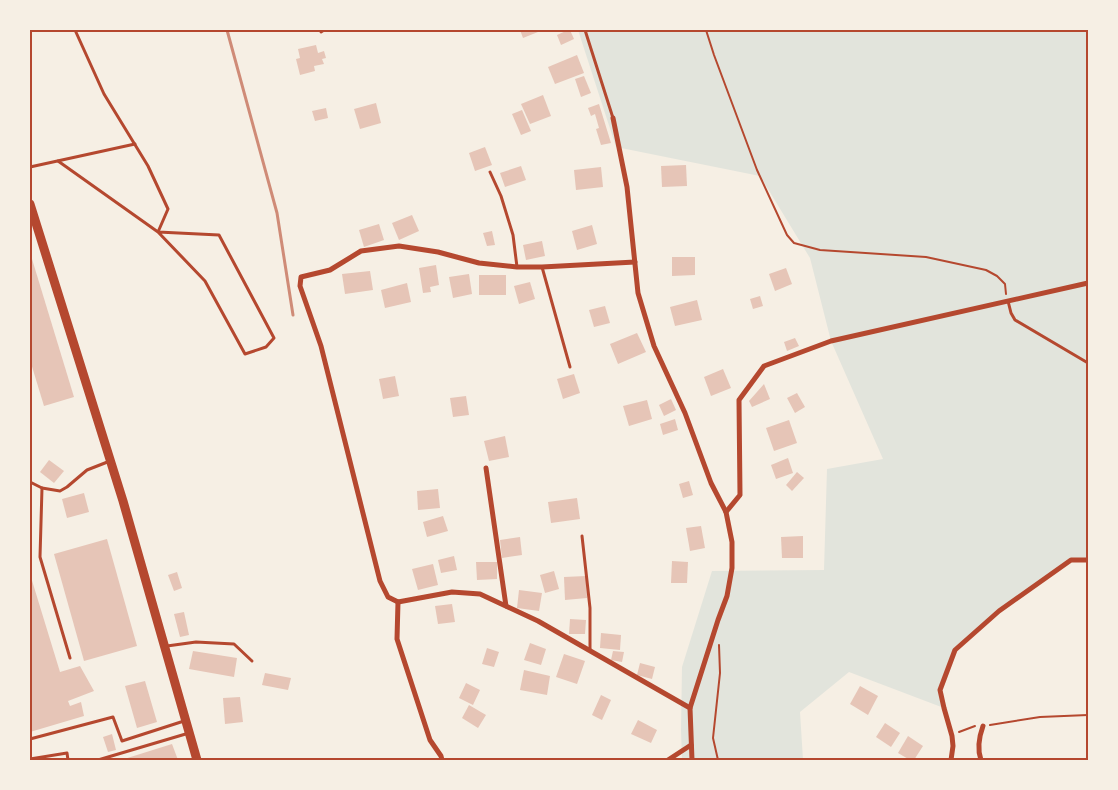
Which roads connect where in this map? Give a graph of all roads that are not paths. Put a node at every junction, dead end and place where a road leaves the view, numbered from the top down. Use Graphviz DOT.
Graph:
graph roads {
  1 [pos="75,30"];
  2 [pos="585,30"];
  3 [pos="613,118"];
  4 [pos="135,144"];
  5 [pos="58,161"];
  6 [pos="30,167"];
  7 [pos="490,172"];
  8 [pos="30,204"];
  9 [pos="158,232"];
  10 [pos="635,262"];
  11 [pos="517,267"];
  12 [pos="542,267"];
  13 [pos="1088,283"];
  14 [pos="1008,301"];
  15 [pos="1088,363"];
  16 [pos="570,367"];
  17 [pos="111,460"];
  18 [pos="486,468"];
  19 [pos="30,482"];
  20 [pos="42,488"];
  21 [pos="726,512"];
  22 [pos="582,536"];
  23 [pos="1088,560"];
  24 [pos="398,602"];
  25 [pos="506,606"];
  26 [pos="165,646"];
  27 [pos="590,651"];
  28 [pos="70,658"];
  29 [pos="252,661"];
  30 [pos="690,708"];
  31 [pos="186,720"];
  32 [pos="983,726"];
  33 [pos="190,733"];
  34 [pos="30,739"];
  35 [pos="691,745"];
  36 [pos="30,759"];
  37 [pos="68,760"];
  38 [pos="98,760"];
  39 [pos="197,760"];
  40 [pos="442,760"];
  41 [pos="668,760"];
  42 [pos="692,760"];
  43 [pos="951,760"];
  44 [pos="981,760"];
  1 -- 4 [label="lane"];
  2 -- 3 [label="lane"];
  3 -- 10 [label="street"];
  4 -- 5 [label="lane"];
  4 -- 9 [label="lane"];
  5 -- 6 [label="lane"];
  5 -- 9 [label="lane"];
  7 -- 11 [label="lane"];
  8 -- 17 [label="main road"];
  9 -- 9 [label="lane"];
  10 -- 12 [label="street"];
  10 -- 21 [label="street"];
  11 -- 12 [label="street"];
  11 -- 24 [label="street"];
  12 -- 16 [label="lane"];
  13 -- 14 [label="street"];
  14 -- 15 [label="lane"];
  14 -- 21 [label="street"];
  17 -- 20 [label="lane"];
  17 -- 26 [label="main road"];
  18 -- 25 [label="street"];
  19 -- 20 [label="lane"];
  20 -- 28 [label="lane"];
  21 -- 30 [label="street"];
  22 -- 27 [label="lane"];
  23 -- 43 [label="street"];
  24 -- 25 [label="street"];
  24 -- 40 [label="street"];
  25 -- 27 [label="street"];
  26 -- 29 [label="lane"];
  26 -- 31 [label="main road"];
  27 -- 30 [label="street"];
  30 -- 35 [label="street"];
  31 -- 33 [label="main road"];
  31 -- 34 [label="lane"];
  32 -- 44 [label="street"];
  33 -- 38 [label="lane"];
  33 -- 39 [label="main road"];
  35 -- 41 [label="street"];
  35 -- 42 [label="street"];
  36 -- 37 [label="lane"];
}
